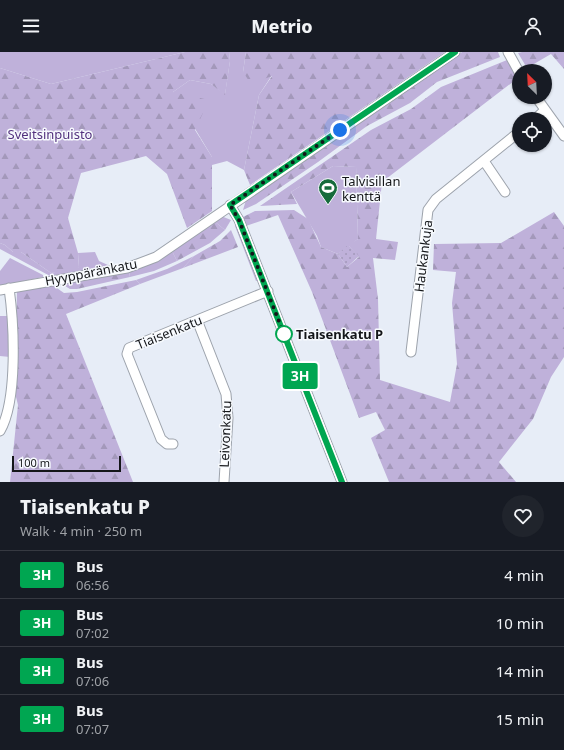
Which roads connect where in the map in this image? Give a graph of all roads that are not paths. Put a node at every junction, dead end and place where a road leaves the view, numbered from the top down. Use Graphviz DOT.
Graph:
graph roads {
  1 [pos="455,52"];
  2 [pos="508,52"];
  3 [pos="515,64"];
  4 [pos="541,104"];
  5 [pos="545,110"];
  6 [pos="564,136"];
  7 [pos="512,138"];
  8 [pos="484,161"];
  9 [pos="505,192"];
  10 [pos="230,205"];
  11 [pos="5,289"];
  12 [pos="268,292"];
  13 [pos="198,320"];
  14 [pos="411,352"];
  15 [pos="0,431"];
  16 [pos="173,444"];
  17 [pos="224,482"];
  18 [pos="342,482"];
  1 -- 10 [label="street, Hyyppäränkatu"];
  2 -- 3 [label="street"];
  4 -- 5 [label="street"];
  5 -- 6 [label="street"];
  7 -- 8 [label="street, Haukankuja"];
  8 -- 9 [label="street"];
  8 -- 14 [label="street, Haukankuja"];
  10 -- 11 [label="street, Hyyppäränkatu"];
  10 -- 12 [label="street"];
  11 -- 15 [label="street"];
  12 -- 13 [label="street, Tiaisenkatu"];
  12 -- 18 [label="street"];
  13 -- 16 [label="street, Tiaisenkatu"];
  13 -- 17 [label="street, Leivonkatu"];
}
